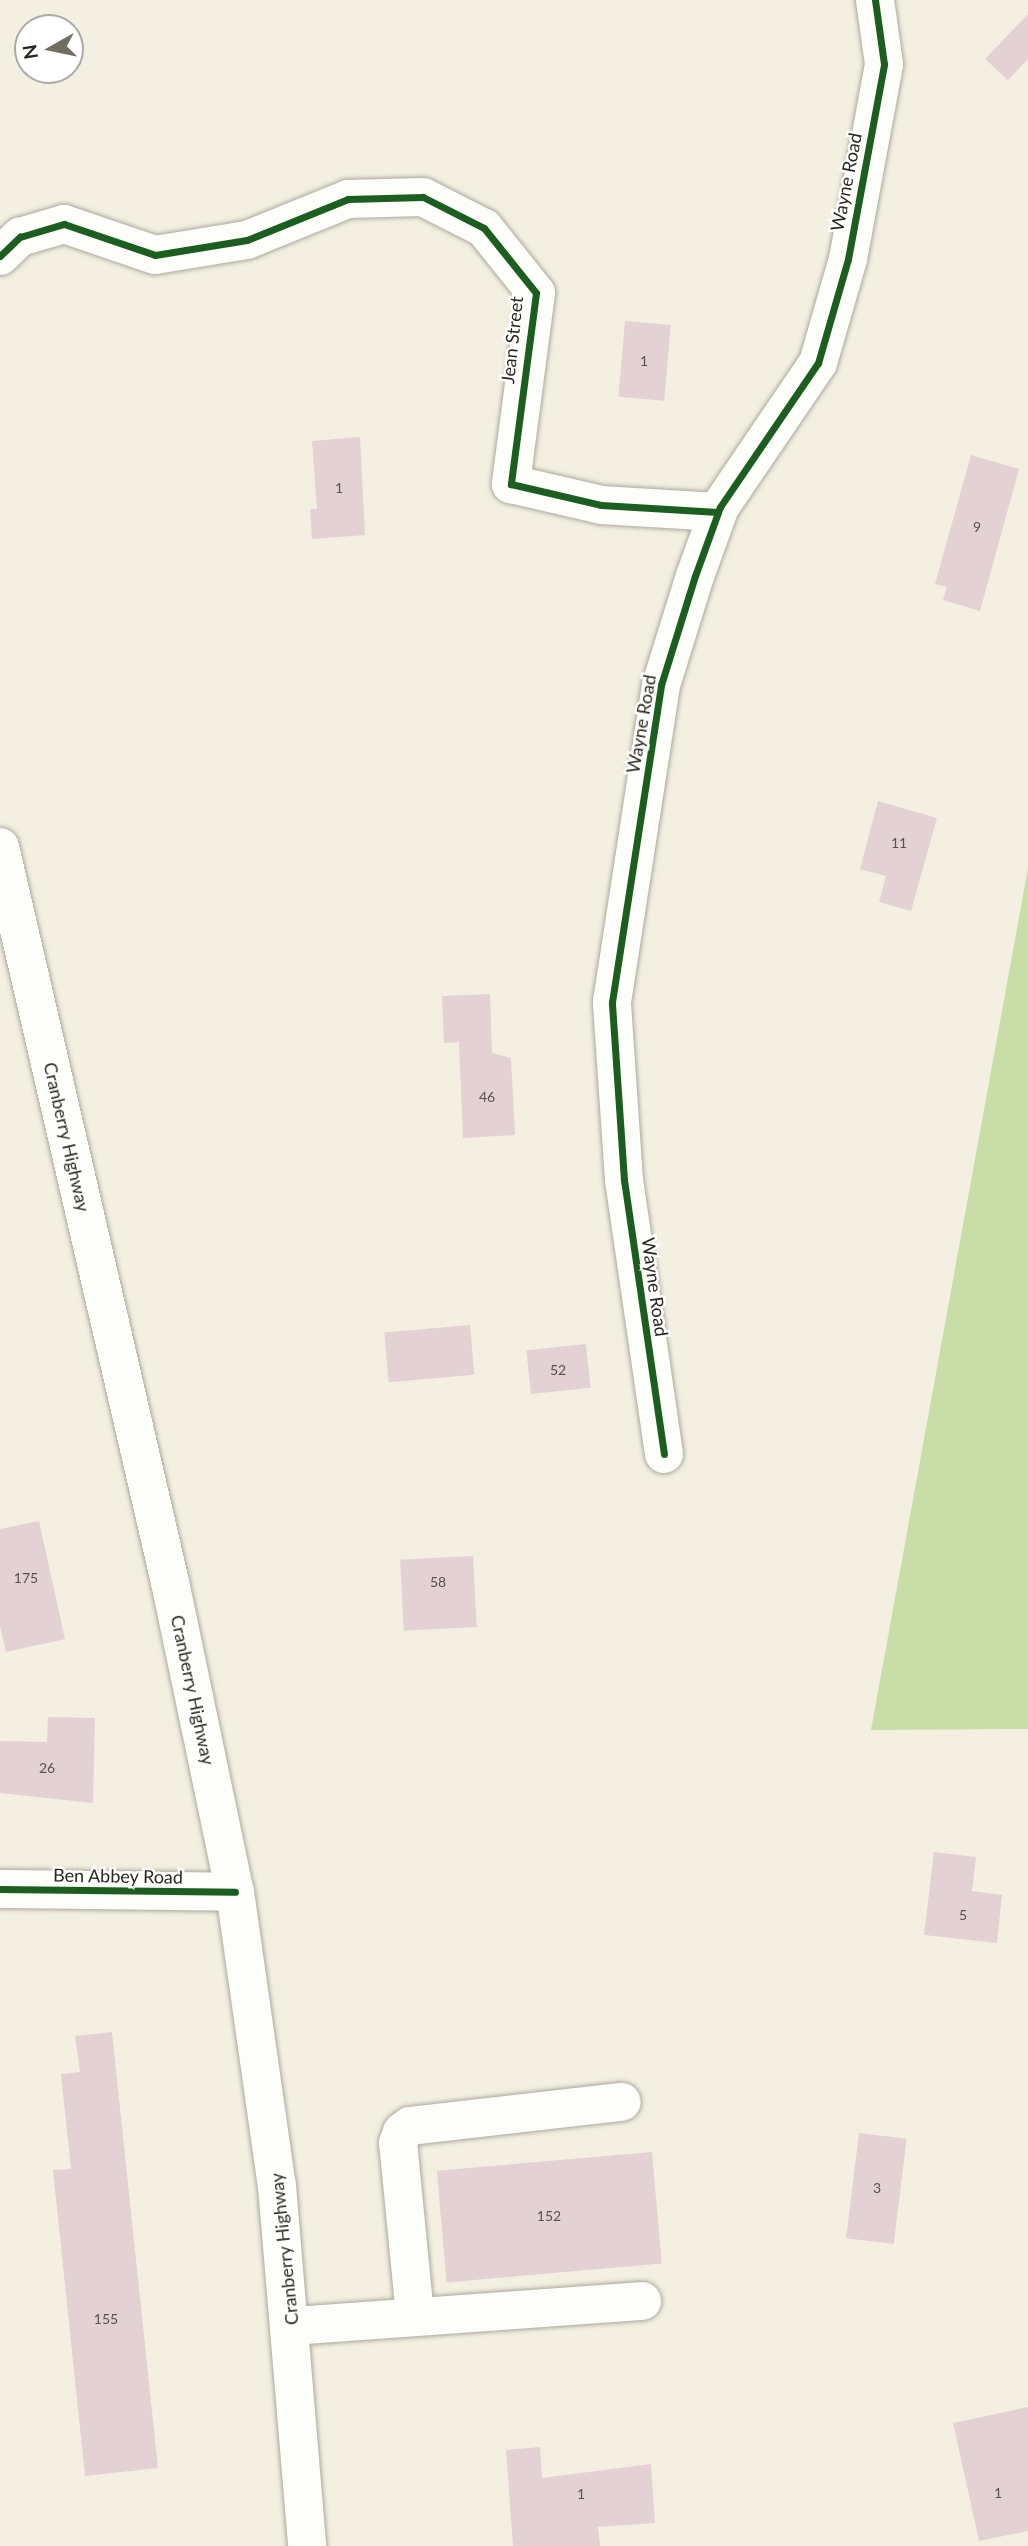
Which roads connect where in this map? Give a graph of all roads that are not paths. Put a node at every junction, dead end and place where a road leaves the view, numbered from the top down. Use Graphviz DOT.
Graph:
graph roads {
  1 [pos="875,0"];
  2 [pos="0,256"];
  3 [pos="718,512"];
  4 [pos="0,847"];
  5 [pos="664,1454"];
  6 [pos="0,1889"];
  7 [pos="235,1892"];
  8 [pos="622,2102"];
  9 [pos="642,2301"];
  10 [pos="415,2315"];
  11 [pos="293,2326"];
  12 [pos="307,2546"];
  1 -- 3 [label="street, Wayne Road"];
  2 -- 3 [label="street, Jean Street"];
  3 -- 5 [label="street, Wayne Road"];
  4 -- 7 [label="street, Cranberry Highway"];
  6 -- 7 [label="street, Ben Abbey Road"];
  7 -- 11 [label="street, Cranberry Highway"];
  8 -- 10 [label="street"];
  9 -- 10 [label="street"];
  10 -- 11 [label="street"];
  11 -- 12 [label="street, Cranberry Highway"];
}
